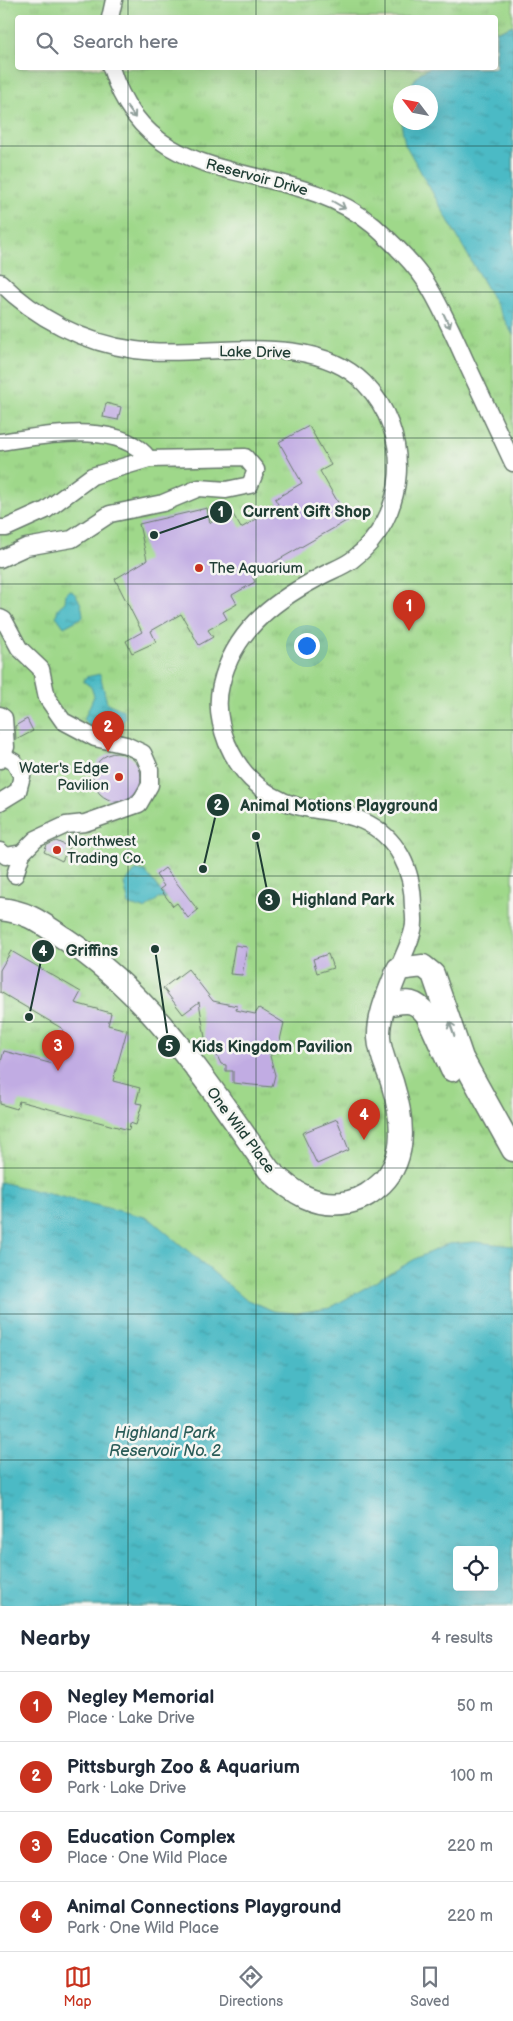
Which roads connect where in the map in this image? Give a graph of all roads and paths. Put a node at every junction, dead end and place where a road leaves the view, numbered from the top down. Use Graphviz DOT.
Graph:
graph roads {
  1 [pos="114,0"];
  2 [pos="111,15"];
  3 [pos="112,70"];
  4 [pos="0,282"];
  5 [pos="0,442"];
  6 [pos="149,459"];
  7 [pos="513,463"];
  8 [pos="0,528"];
  9 [pos="0,559"];
  10 [pos="0,618"];
  11 [pos="0,715"];
  12 [pos="1,757"];
  13 [pos="0,802"];
  14 [pos="0,851"];
  15 [pos="22,853"];
  16 [pos="15,875"];
  17 [pos="0,909"];
  18 [pos="398,969"];
  19 [pos="384,1004"];
  20 [pos="513,1151"];
  1 -- 2 [label="street"];
  3 -- 7 [label="street, Reservoir Drive, one-way"];
  4 -- 18 [label="street, Lake Drive"];
  5 -- 6 [label="street"];
  6 -- 8 [label="street"];
  6 -- 9 [label="street"];
  10 -- 15 [label="street"];
  11 -- 12 [label="street"];
  12 -- 13 [label="street"];
  14 -- 15 [label="street"];
  15 -- 16 [label="street"];
  17 -- 19 [label="main road, One Wild Place"];
  18 -- 19 [label="main road, One Wild Place"];
  20 -- 18 [label="main road, one-way"];
  19 -- 20 [label="main road"];
}
